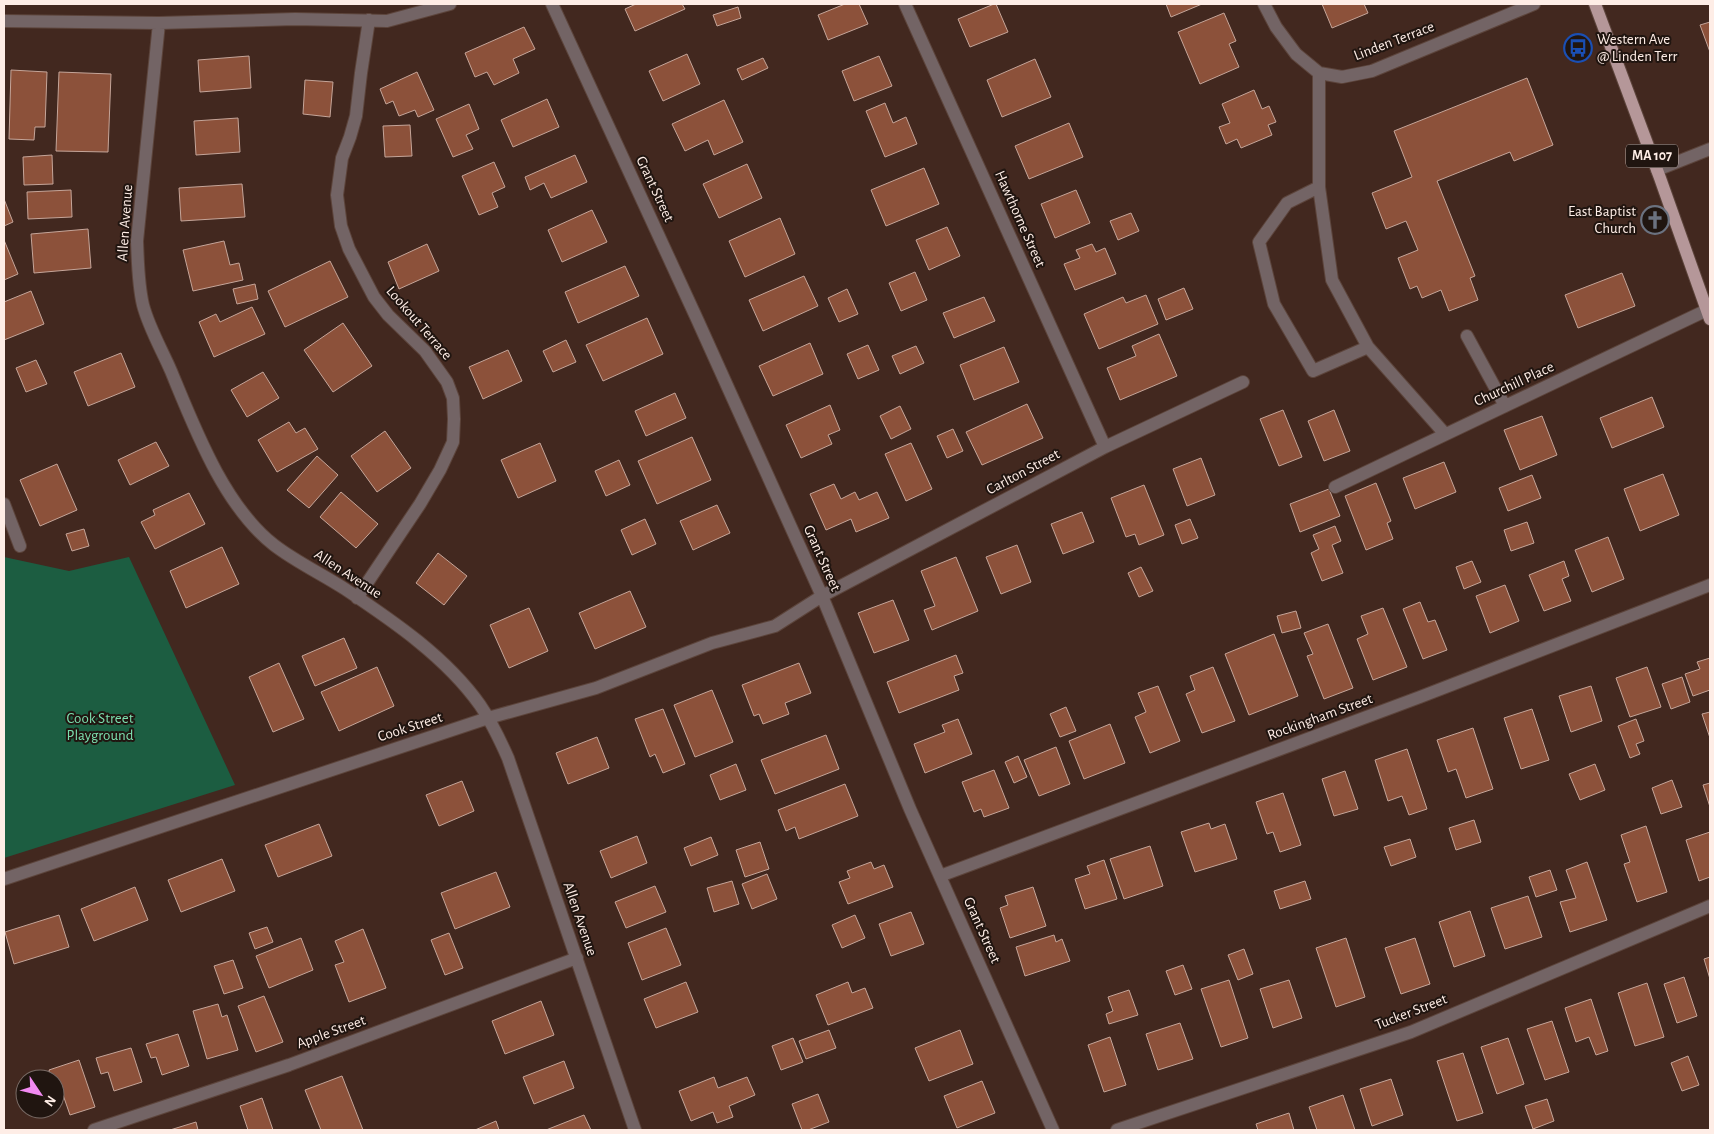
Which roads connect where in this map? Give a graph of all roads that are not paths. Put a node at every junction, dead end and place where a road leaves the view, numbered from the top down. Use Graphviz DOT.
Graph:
graph roads {
  1 [pos="450,4"];
  2 [pos="552,4"];
  3 [pos="905,4"];
  4 [pos="1264,4"];
  5 [pos="1534,4"];
  6 [pos="1595,4"];
  7 [pos="369,20"];
  8 [pos="4,21"];
  9 [pos="159,23"];
  10 [pos="1319,73"];
  11 [pos="1710,149"];
  12 [pos="1657,170"];
  13 [pos="1319,187"];
  14 [pos="1709,315"];
  15 [pos="1467,336"];
  16 [pos="1368,347"];
  17 [pos="1243,382"];
  18 [pos="1505,406"];
  19 [pos="1445,434"];
  20 [pos="1105,447"];
  21 [pos="1335,487"];
  22 [pos="4,504"];
  23 [pos="20,546"];
  24 [pos="1710,584"];
  25 [pos="822,596"];
  26 [pos="357,598"];
  27 [pos="488,718"];
  28 [pos="940,876"];
  29 [pos="4,879"];
  30 [pos="1710,906"];
  31 [pos="577,958"];
  32 [pos="94,1130"];
  33 [pos="635,1130"];
  34 [pos="1053,1130"];
  35 [pos="1117,1130"];
  1 -- 7 [label="street"];
  2 -- 25 [label="street, Grant Street"];
  3 -- 20 [label="street, Hawthorne Street"];
  4 -- 10 [label="street"];
  5 -- 10 [label="street, Linden Terrace"];
  6 -- 12 [label="main road, MA 107"];
  7 -- 9 [label="street"];
  7 -- 26 [label="street, Lookout Terrace"];
  8 -- 9 [label="street"];
  9 -- 26 [label="street, Allen Avenue"];
  10 -- 13 [label="street"];
  11 -- 12 [label="street"];
  12 -- 14 [label="main road, MA 107"];
  13 -- 16 [label="street"];
  13 -- 16 [label="street"];
  14 -- 18 [label="street, Churchill Place"];
  15 -- 18 [label="street"];
  16 -- 19 [label="street"];
  17 -- 20 [label="street, Carlton Street"];
  18 -- 19 [label="street, Churchill Place"];
  19 -- 21 [label="street, Churchill Place"];
  20 -- 25 [label="street, Carlton Street"];
  22 -- 23 [label="street"];
  24 -- 28 [label="street, Rockingham Street"];
  25 -- 27 [label="street, Cook Street"];
  25 -- 28 [label="street, Grant Street"];
  26 -- 27 [label="street, Allen Avenue"];
  27 -- 29 [label="street, Cook Street"];
  27 -- 31 [label="street, Allen Avenue"];
  28 -- 34 [label="street, Grant Street"];
  30 -- 35 [label="street, Tucker Street"];
  31 -- 32 [label="street, Apple Street"];
  31 -- 33 [label="street, Allen Avenue"];
}
